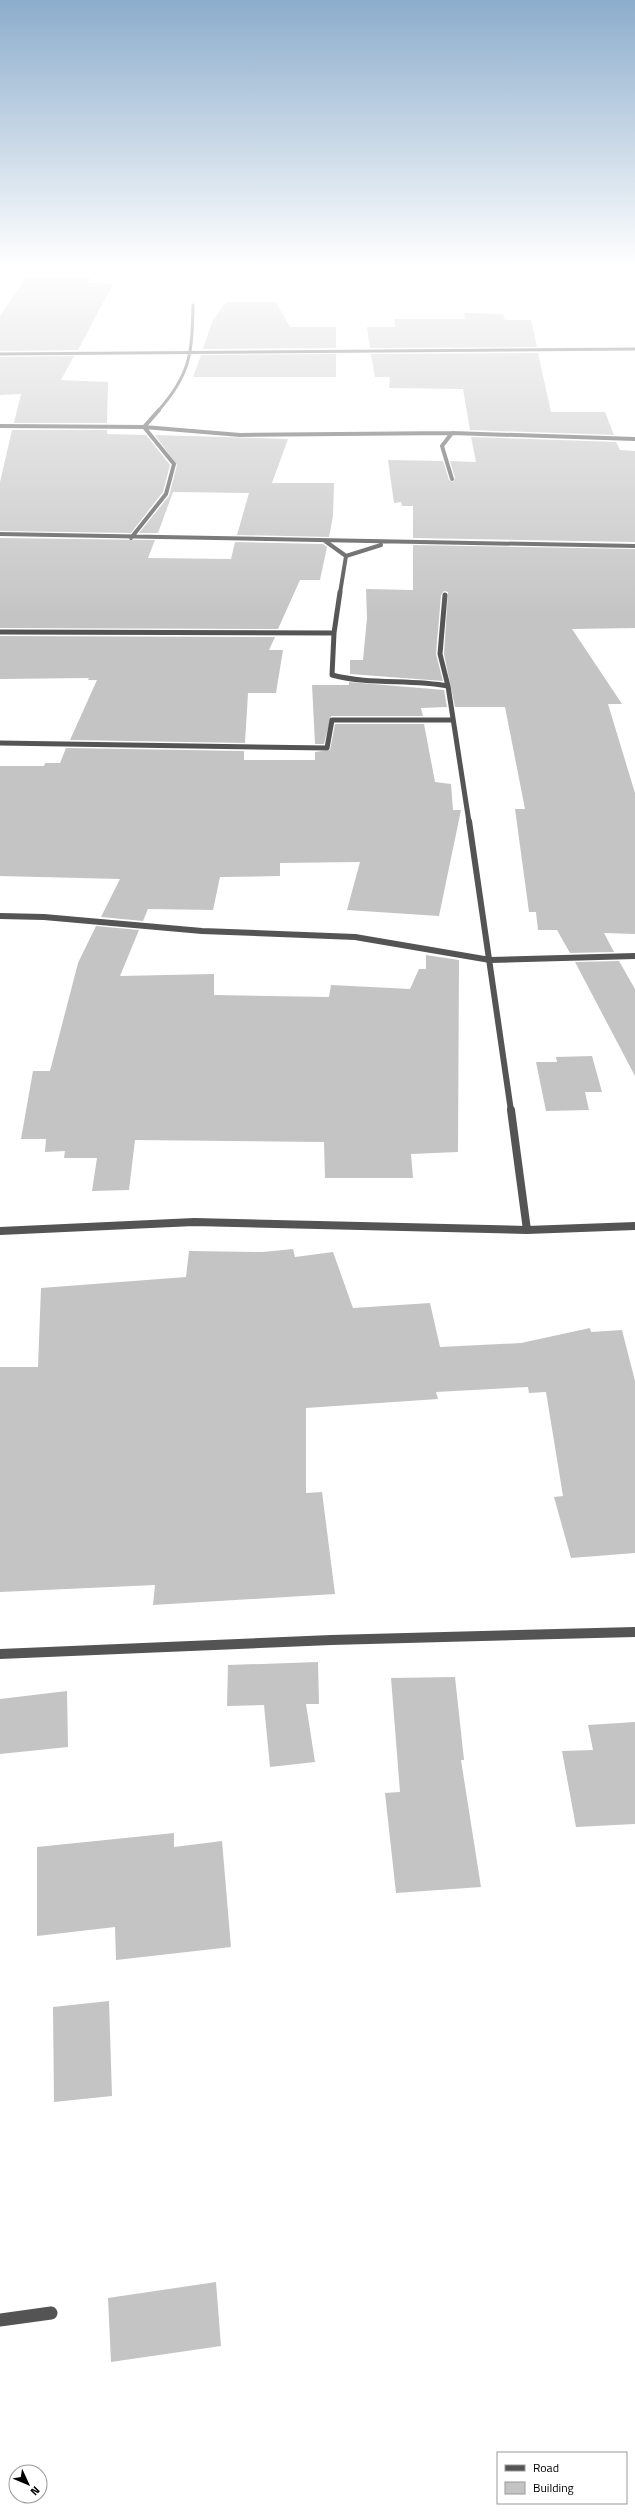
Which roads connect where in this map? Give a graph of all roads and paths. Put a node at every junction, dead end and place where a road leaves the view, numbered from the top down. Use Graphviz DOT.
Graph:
graph roads {
  1 [pos="179,383"];
  2 [pos="0,426"];
  3 [pos="144,427"];
  4 [pos="452,433"];
  5 [pos="635,439"];
  6 [pos="452,479"];
  7 [pos="0,534"];
  8 [pos="131,538"];
  9 [pos="325,541"];
  10 [pos="387,543"];
  11 [pos="635,546"];
  12 [pos="346,556"];
  13 [pos="445,595"];
  14 [pos="0,632"];
  15 [pos="334,633"];
  16 [pos="448,686"];
  17 [pos="452,720"];
  18 [pos="0,743"];
  19 [pos="0,916"];
  20 [pos="635,956"];
  21 [pos="490,960"];
  22 [pos="635,1226"];
  23 [pos="527,1230"];
  24 [pos="0,1232"];
  25 [pos="635,1632"];
  26 [pos="0,1654"];
  27 [pos="51,2312"];
  28 [pos="0,2320"];
  1 -- 3 [label="street"];
  2 -- 3 [label="street"];
  3 -- 4 [label="street"];
  3 -- 8 [label="street"];
  4 -- 5 [label="street"];
  4 -- 6 [label="street"];
  7 -- 8 [label="street"];
  8 -- 9 [label="street"];
  9 -- 10 [label="street"];
  9 -- 12 [label="street"];
  10 -- 11 [label="street"];
  10 -- 12 [label="street"];
  12 -- 15 [label="street"];
  13 -- 16 [label="street"];
  14 -- 15 [label="street"];
  15 -- 16 [label="street"];
  16 -- 17 [label="street"];
  17 -- 18 [label="street"];
  17 -- 21 [label="street"];
  19 -- 21 [label="street"];
  20 -- 21 [label="street"];
  21 -- 23 [label="street"];
  22 -- 23 [label="street"];
  23 -- 24 [label="street"];
  25 -- 26 [label="street"];
  27 -- 28 [label="street"];
}
